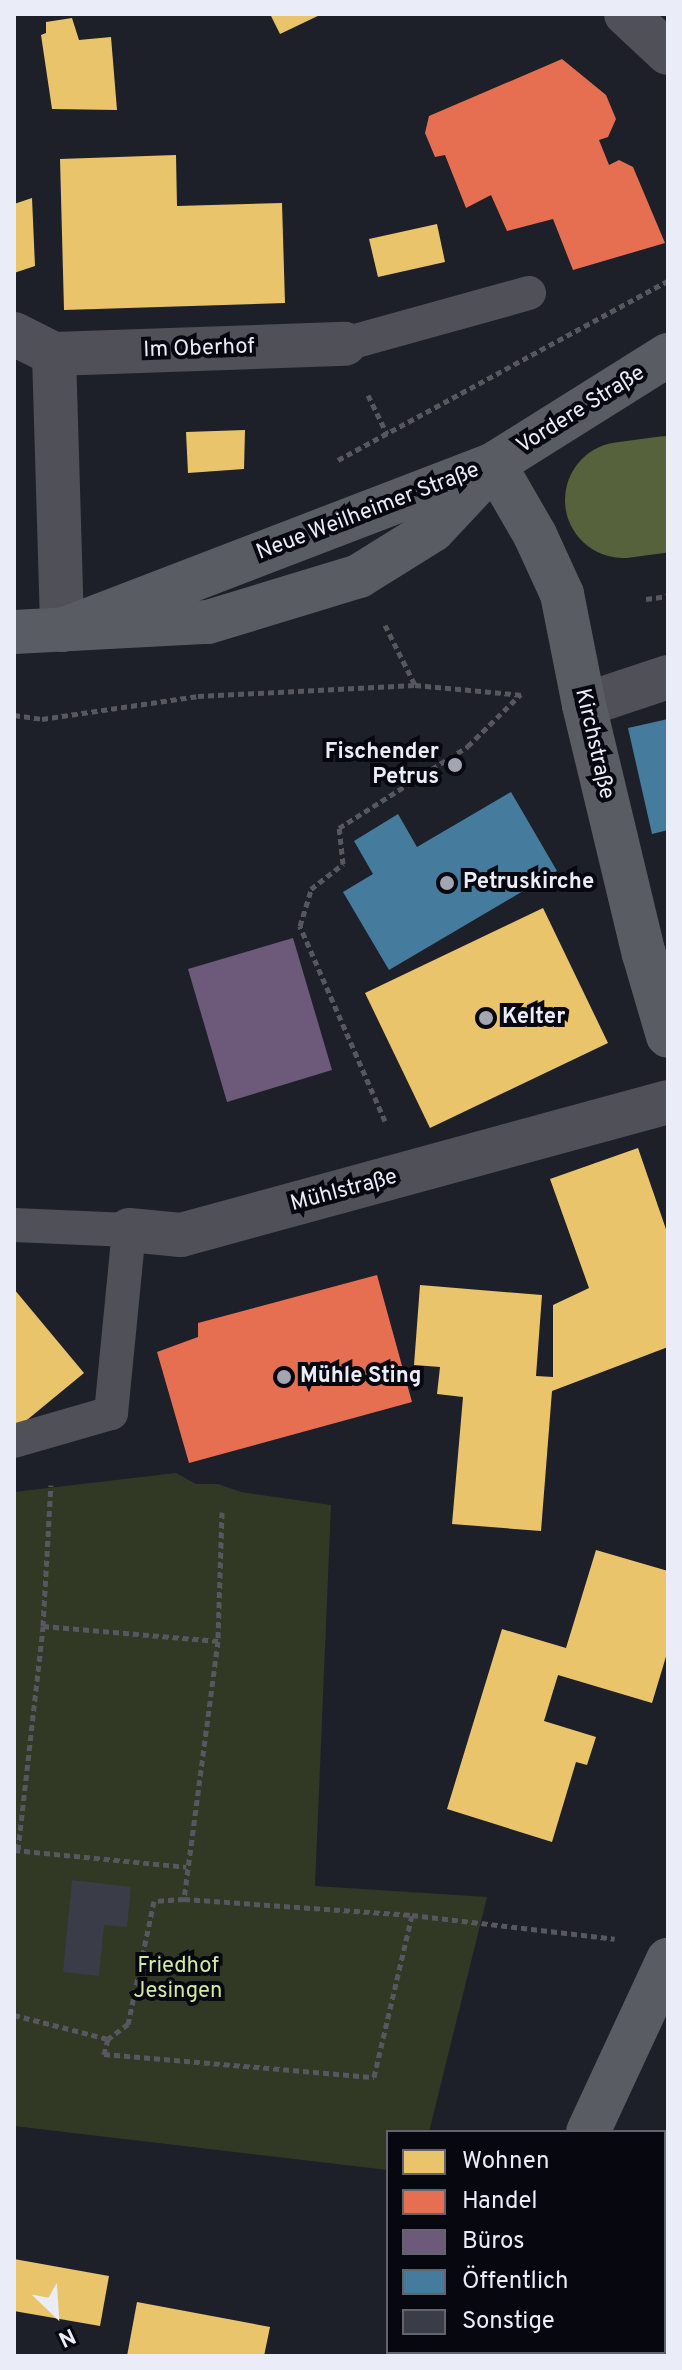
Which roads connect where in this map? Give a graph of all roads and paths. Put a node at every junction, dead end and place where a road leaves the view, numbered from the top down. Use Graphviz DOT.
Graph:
graph roads {
  1 [pos="626,14"];
  2 [pos="668,53"];
  3 [pos="668,281"];
  4 [pos="529,293"];
  5 [pos="14,334"];
  6 [pos="345,344"];
  7 [pos="54,354"];
  8 [pos="668,355"];
  9 [pos="494,464"];
  10 [pos="324,468"];
  11 [pos="668,596"];
  12 [pos="646,599"];
  13 [pos="62,630"];
  14 [pos="14,632"];
  15 [pos="668,677"];
  16 [pos="521,694"];
  17 [pos="584,705"];
  18 [pos="14,715"];
  19 [pos="668,1036"];
  20 [pos="668,1102"];
  21 [pos="408,1173"];
  22 [pos="14,1225"];
  23 [pos="129,1230"];
  24 [pos="14,1441"];
  25 [pos="222,1512"];
  26 [pos="50,1525"];
  27 [pos="43,1626"];
  28 [pos="218,1641"];
  29 [pos="16,1850"];
  30 [pos="186,1867"];
  31 [pos="184,1899"];
  32 [pos="412,1915"];
  33 [pos="623,1940"];
  34 [pos="668,1960"];
  35 [pos="14,2015"];
  36 [pos="108,2039"];
  37 [pos="589,2130"];
  1 -- 2 [label="street"];
  3 -- 10 [label="path"];
  4 -- 6 [label="lane"];
  5 -- 7 [label="street, Im Oberhof"];
  6 -- 7 [label="street, Im Oberhof"];
  7 -- 13 [label="street"];
  8 -- 9 [label="street, Vordere Straße"];
  9 -- 13 [label="street, Neue Weilheimer Straße"];
  9 -- 17 [label="street, Kirchstraße"];
  11 -- 12 [label="path"];
  13 -- 14 [label="street, Neue Weilheimer Straße"];
  15 -- 17 [label="street"];
  16 -- 17 [label="path"];
  16 -- 18 [label="path"];
  16 -- 21 [label="path"];
  17 -- 19 [label="street, Kirchstraße"];
  20 -- 21 [label="street, Mühlstraße"];
  21 -- 23 [label="street, Mühlstraße"];
  22 -- 23 [label="lane, Mühlstraße"];
  23 -- 24 [label="lane"];
  25 -- 28 [label="path"];
  26 -- 27 [label="path"];
  27 -- 28 [label="path"];
  27 -- 29 [label="path"];
  28 -- 30 [label="path"];
  29 -- 30 [label="path"];
  30 -- 31 [label="path"];
  31 -- 32 [label="path"];
  31 -- 36 [label="path"];
  32 -- 33 [label="path"];
  32 -- 36 [label="path"];
  34 -- 37 [label="street"];
  35 -- 36 [label="path"];
}
